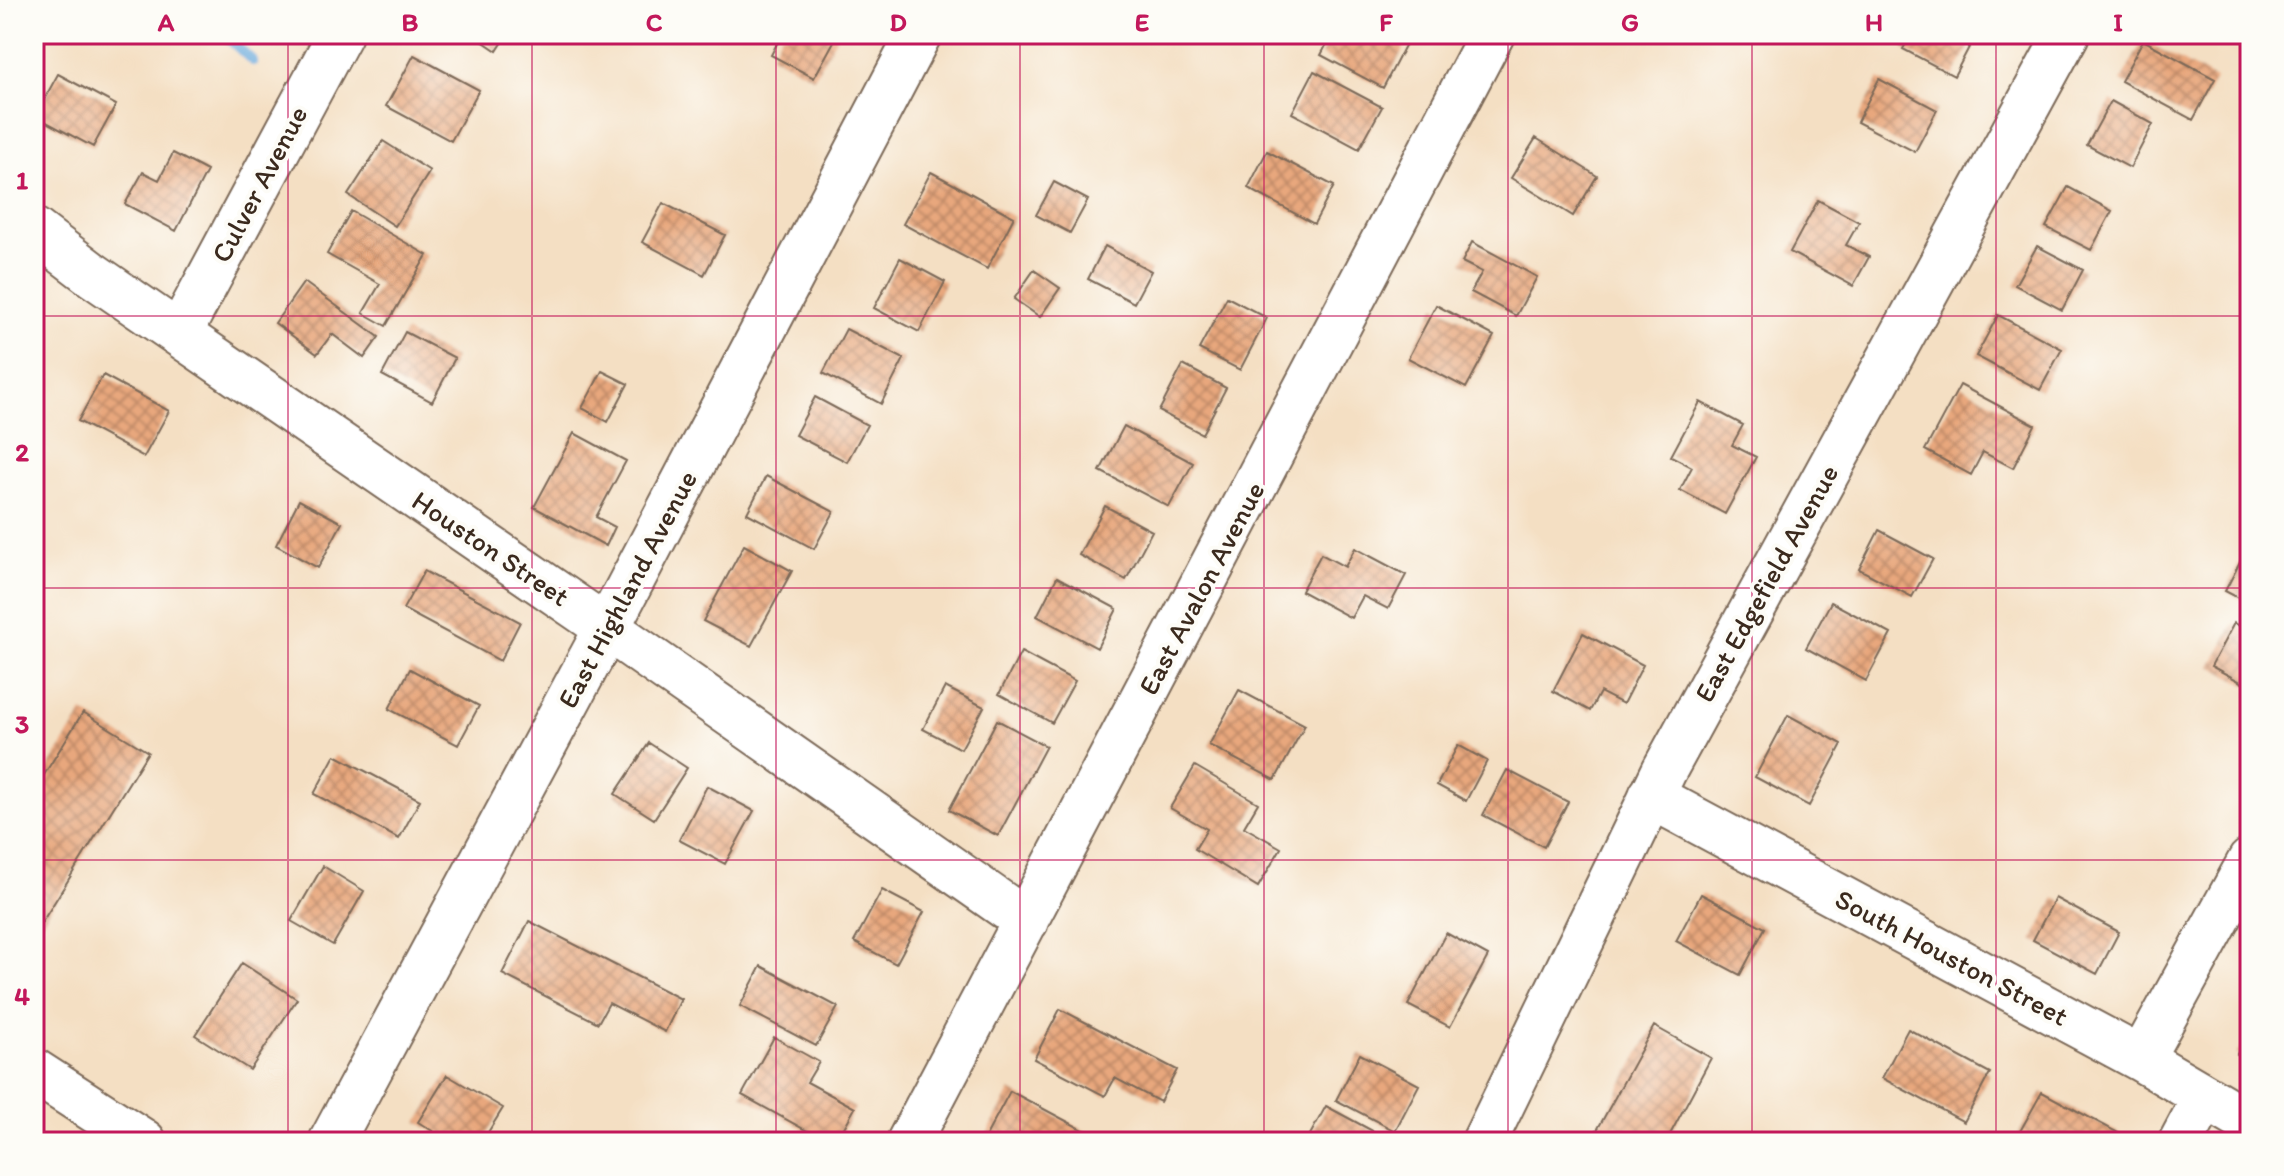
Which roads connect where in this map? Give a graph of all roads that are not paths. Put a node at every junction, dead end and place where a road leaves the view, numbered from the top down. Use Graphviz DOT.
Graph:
graph roads {
  1 [pos="340,34"];
  2 [pos="919,34"];
  3 [pos="1492,34"];
  4 [pos="2067,34"];
  5 [pos="34,230"];
  6 [pos="179,334"];
  7 [pos="607,628"];
  8 [pos="1651,796"];
  9 [pos="2250,861"];
  10 [pos="1026,921"];
  11 [pos="2141,1059"];
  12 [pos="37,1082"];
  13 [pos="2205,1097"];
  14 [pos="2250,1123"];
  15 [pos="144,1142"];
  16 [pos="331,1142"];
  17 [pos="909,1142"];
  18 [pos="1484,1142"];
  19 [pos="2181,1142"];
  1 -- 6 [label="street, Culver Avenue"];
  2 -- 7 [label="street, East Highland Avenue"];
  3 -- 10 [label="street, East Avalon Avenue"];
  4 -- 8 [label="street, East Edgefield Avenue"];
  5 -- 6 [label="street, Houston Street"];
  6 -- 7 [label="street, Houston Street"];
  7 -- 10 [label="street, Houston Street"];
  7 -- 16 [label="street, East Highland Avenue"];
  8 -- 11 [label="street, South Houston Street"];
  8 -- 18 [label="street, East Edgefield Avenue"];
  9 -- 11 [label="street"];
  10 -- 17 [label="street, East Avalon Avenue"];
  11 -- 13 [label="street, South Houston Street"];
  12 -- 15 [label="street"];
  13 -- 14 [label="street, South Houston Street"];
  13 -- 19 [label="street"];
}
